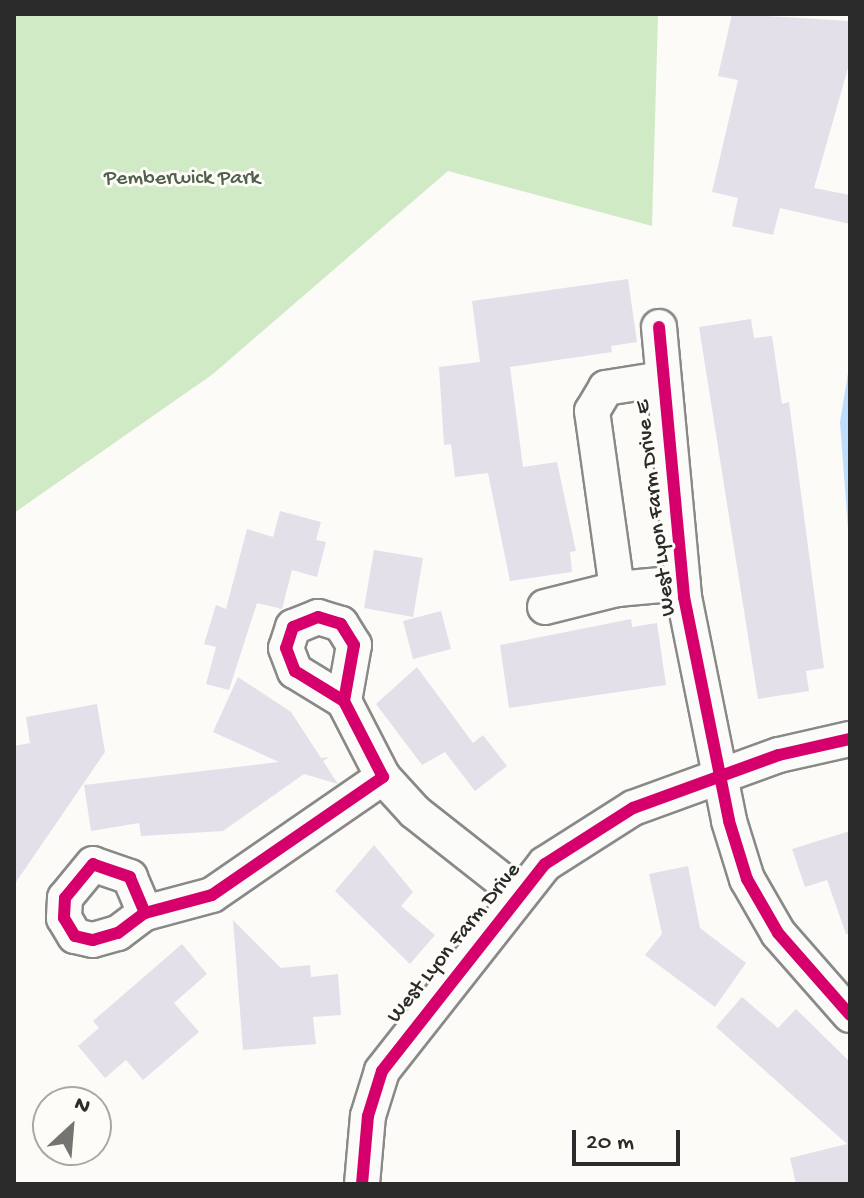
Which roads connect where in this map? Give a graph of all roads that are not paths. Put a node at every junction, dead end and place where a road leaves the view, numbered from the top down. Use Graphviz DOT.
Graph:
graph roads {
  1 [pos="659,327"];
  2 [pos="662,379"];
  3 [pos="683,583"];
  4 [pos="617,589"];
  5 [pos="545,607"];
  6 [pos="344,701"];
  7 [pos="850,739"];
  8 [pos="725,776"];
  9 [pos="383,777"];
  10 [pos="518,893"];
  11 [pos="145,913"];
  12 [pos="850,1015"];
  13 [pos="362,1184"];
  1 -- 2 [label="street, West Lyon Farm Drive E"];
  2 -- 3 [label="street, West Lyon Farm Drive E"];
  2 -- 4 [label="street"];
  3 -- 4 [label="street"];
  3 -- 8 [label="street, West Lyon Farm Drive E"];
  4 -- 5 [label="street"];
  6 -- 9 [label="street"];
  7 -- 8 [label="street, West Lyon Farm Drive"];
  8 -- 10 [label="street, West Lyon Farm Drive"];
  8 -- 12 [label="street, West Lyon Farm Drive E"];
  9 -- 10 [label="street"];
  9 -- 11 [label="street"];
  10 -- 13 [label="street, West Lyon Farm Drive"];
}
